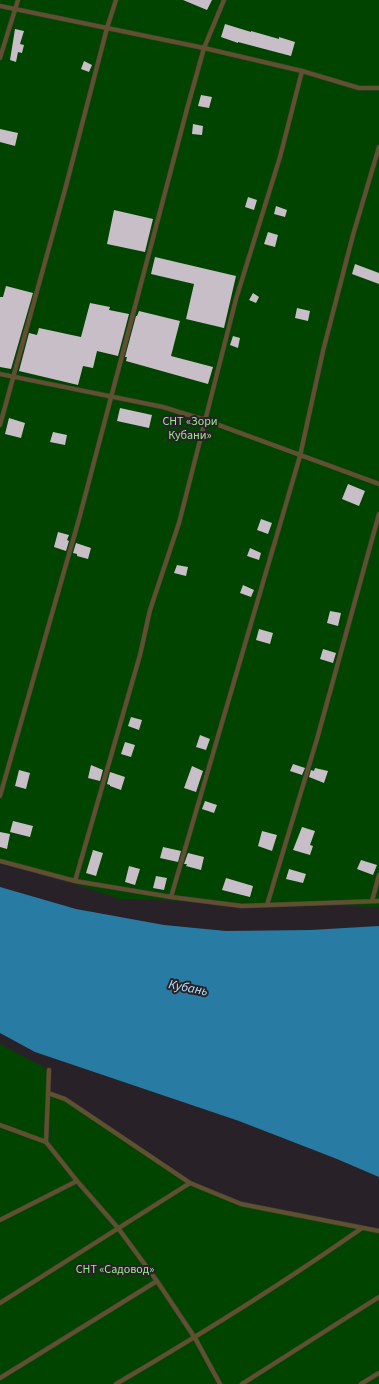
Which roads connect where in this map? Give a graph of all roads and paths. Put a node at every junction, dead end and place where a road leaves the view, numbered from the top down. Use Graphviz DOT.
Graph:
graph roads {
  1 [pos="18,0"];
  2 [pos="116,0"];
  3 [pos="224,0"];
  4 [pos="0,6"];
  5 [pos="14,10"];
  6 [pos="106,28"];
  7 [pos="204,48"];
  8 [pos="0,58"];
  9 [pos="302,71"];
  10 [pos="379,88"];
  11 [pos="379,147"];
  12 [pos="0,374"];
  13 [pos="12,377"];
  14 [pos="112,397"];
  15 [pos="205,420"];
  16 [pos="0,425"];
  17 [pos="300,456"];
  18 [pos="379,484"];
  19 [pos="379,514"];
  20 [pos="0,796"];
  21 [pos="0,860"];
  22 [pos="379,875"];
  23 [pos="75,881"];
  24 [pos="171,897"];
  25 [pos="372,901"];
  26 [pos="379,901"];
  27 [pos="267,905"];
  28 [pos="49,1070"];
  29 [pos="48,1093"];
  30 [pos="0,1124"];
  31 [pos="46,1142"];
  32 [pos="77,1181"];
  33 [pos="190,1183"];
  34 [pos="0,1220"];
  35 [pos="118,1228"];
  36 [pos="362,1228"];
  37 [pos="379,1231"];
  38 [pos="158,1281"];
  39 [pos="379,1298"];
  40 [pos="0,1303"];
  41 [pos="195,1338"];
  42 [pos="379,1373"];
  43 [pos="0,1378"];
  44 [pos="116,1384"];
  45 [pos="220,1384"];
  46 [pos="242,1384"];
  47 [pos="361,1384"];
  1 -- 5 [label="lane"];
  2 -- 6 [label="lane"];
  3 -- 7 [label="lane"];
  4 -- 5 [label="lane"];
  5 -- 6 [label="lane"];
  5 -- 8 [label="lane"];
  6 -- 7 [label="lane"];
  6 -- 13 [label="lane"];
  7 -- 9 [label="lane"];
  7 -- 14 [label="lane"];
  9 -- 10 [label="lane"];
  9 -- 15 [label="lane"];
  11 -- 17 [label="lane"];
  12 -- 13 [label="lane"];
  13 -- 14 [label="lane"];
  13 -- 16 [label="lane"];
  14 -- 15 [label="lane"];
  14 -- 20 [label="lane"];
  15 -- 17 [label="lane"];
  15 -- 23 [label="lane"];
  17 -- 18 [label="lane"];
  17 -- 24 [label="lane"];
  19 -- 27 [label="lane"];
  21 -- 23 [label="lane"];
  22 -- 25 [label="lane"];
  23 -- 24 [label="lane"];
  24 -- 27 [label="lane"];
  25 -- 26 [label="lane"];
  25 -- 27 [label="lane"];
  28 -- 29 [label="lane"];
  29 -- 31 [label="lane"];
  29 -- 33 [label="lane"];
  30 -- 31 [label="lane"];
  31 -- 32 [label="lane"];
  32 -- 34 [label="lane"];
  32 -- 35 [label="lane"];
  33 -- 35 [label="lane"];
  33 -- 36 [label="lane"];
  35 -- 38 [label="lane"];
  35 -- 40 [label="lane"];
  36 -- 37 [label="lane"];
  36 -- 41 [label="lane"];
  38 -- 41 [label="lane"];
  38 -- 43 [label="lane"];
  39 -- 46 [label="lane"];
  41 -- 44 [label="lane"];
  41 -- 45 [label="lane"];
  42 -- 47 [label="lane"];
}
